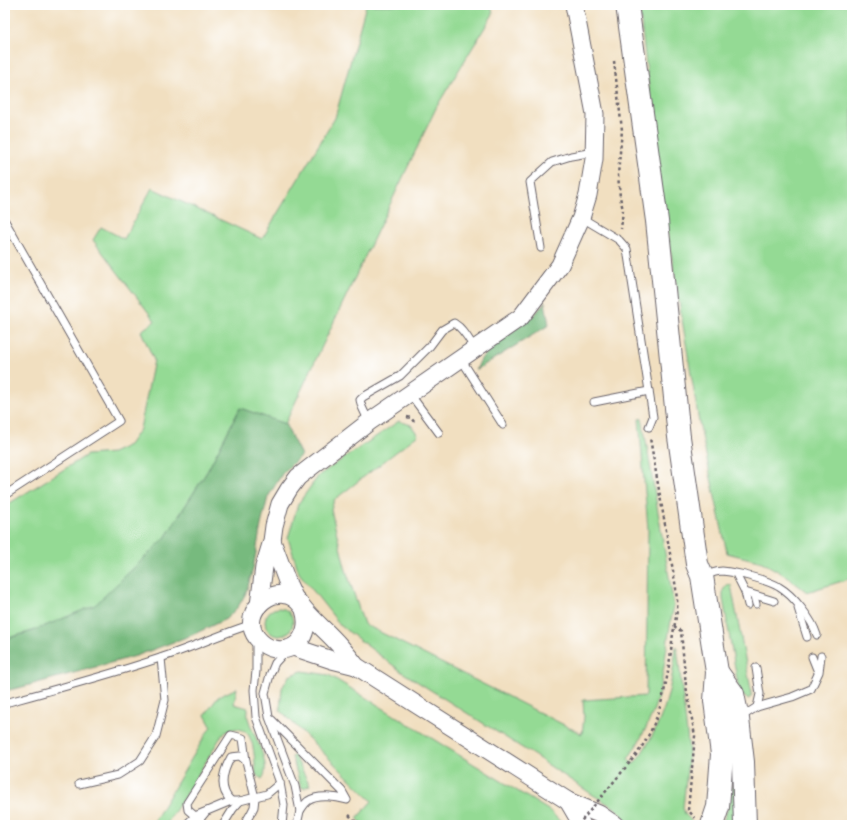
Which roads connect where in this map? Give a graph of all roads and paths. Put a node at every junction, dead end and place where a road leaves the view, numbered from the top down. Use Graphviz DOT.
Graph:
graph roads {
  1 [pos="574,5"];
  2 [pos="627,5"];
  3 [pos="614,60"];
  4 [pos="594,152"];
  5 [pos="581,218"];
  6 [pos="5,221"];
  7 [pos="618,240"];
  8 [pos="541,248"];
  9 [pos="476,349"];
  10 [pos="461,359"];
  11 [pos="649,391"];
  12 [pos="410,394"];
  13 [pos="594,402"];
  14 [pos="404,416"];
  15 [pos="369,422"];
  16 [pos="503,425"];
  17 [pos="418,426"];
  18 [pos="649,427"];
  19 [pos="439,433"];
  20 [pos="5,496"];
  21 [pos="272,541"];
  22 [pos="736,574"];
  23 [pos="702,576"];
  24 [pos="745,592"];
  25 [pos="754,596"];
  26 [pos="774,601"];
  27 [pos="797,602"];
  28 [pos="300,604"];
  29 [pos="756,604"];
  30 [pos="258,605"];
  31 [pos="748,605"];
  32 [pos="674,626"];
  33 [pos="254,630"];
  34 [pos="817,635"];
  35 [pos="807,637"];
  36 [pos="290,648"];
  37 [pos="821,656"];
  38 [pos="812,657"];
  39 [pos="161,658"];
  40 [pos="356,666"];
  41 [pos="756,668"];
  42 [pos="717,672"];
  43 [pos="819,672"];
  44 [pos="5,703"];
  45 [pos="757,707"];
  46 [pos="269,717"];
  47 [pos="738,719"];
  48 [pos="246,761"];
  49 [pos="280,783"];
  50 [pos="78,784"];
  51 [pos="255,798"];
  52 [pos="231,801"];
  53 [pos="240,801"];
  54 [pos="568,801"];
  55 [pos="206,811"];
  56 [pos="300,811"];
  57 [pos="349,815"];
  58 [pos="195,816"];
  59 [pos="705,824"];
  60 [pos="186,825"];
  61 [pos="195,825"];
  62 [pos="223,825"];
  63 [pos="244,825"];
  64 [pos="282,825"];
  65 [pos="297,825"];
  66 [pos="358,825"];
  67 [pos="578,825"];
  68 [pos="582,825"];
  69 [pos="615,825"];
  70 [pos="745,825"];
  1 -- 4 [label="street"];
  2 -- 23 [label="highway"];
  3 -- 7 [label="path"];
  4 -- 5 [label="street"];
  4 -- 8 [label="lane"];
  5 -- 7 [label="lane"];
  5 -- 9 [label="street"];
  6 -- 20 [label="lane"];
  7 -- 11 [label="lane"];
  9 -- 10 [label="street"];
  9 -- 15 [label="lane"];
  10 -- 12 [label="street"];
  10 -- 16 [label="lane"];
  11 -- 13 [label="lane"];
  11 -- 18 [label="lane"];
  12 -- 15 [label="street"];
  12 -- 19 [label="lane"];
  14 -- 17 [label="path"];
  15 -- 21 [label="street"];
  18 -- 32 [label="path"];
  21 -- 28 [label="street"];
  21 -- 30 [label="street"];
  22 -- 23 [label="lane"];
  22 -- 24 [label="lane"];
  22 -- 27 [label="lane"];
  23 -- 42 [label="highway"];
  24 -- 25 [label="lane"];
  24 -- 31 [label="lane"];
  25 -- 26 [label="lane"];
  25 -- 29 [label="lane"];
  27 -- 34 [label="lane"];
  27 -- 35 [label="lane"];
  28 -- 30 [label="street"];
  28 -- 36 [label="street"];
  28 -- 40 [label="street"];
  30 -- 33 [label="street"];
  32 -- 59 [label="path"];
  32 -- 67 [label="path, bridge"];
  33 -- 36 [label="street"];
  33 -- 39 [label="lane"];
  33 -- 49 [label="lane"];
  36 -- 40 [label="street"];
  36 -- 46 [label="lane"];
  37 -- 43 [label="lane"];
  38 -- 43 [label="lane"];
  39 -- 44 [label="lane"];
  39 -- 50 [label="lane"];
  40 -- 54 [label="street"];
  41 -- 45 [label="lane"];
  42 -- 47 [label="highway"];
  42 -- 59 [label="highway"];
  43 -- 45 [label="lane"];
  45 -- 47 [label="lane"];
  46 -- 56 [label="lane"];
  46 -- 56 [label="lane"];
  47 -- 70 [label="highway"];
  48 -- 51 [label="lane"];
  48 -- 52 [label="lane"];
  48 -- 58 [label="lane"];
  49 -- 51 [label="lane"];
  49 -- 64 [label="lane"];
  51 -- 53 [label="lane"];
  51 -- 63 [label="lane"];
  52 -- 53 [label="lane"];
  52 -- 55 [label="lane"];
  53 -- 62 [label="lane"];
  54 -- 68 [label="street"];
  54 -- 69 [label="street"];
  55 -- 58 [label="lane"];
  55 -- 61 [label="lane"];
  56 -- 65 [label="lane"];
  57 -- 66 [label="path"];
  58 -- 60 [label="lane"];
}
